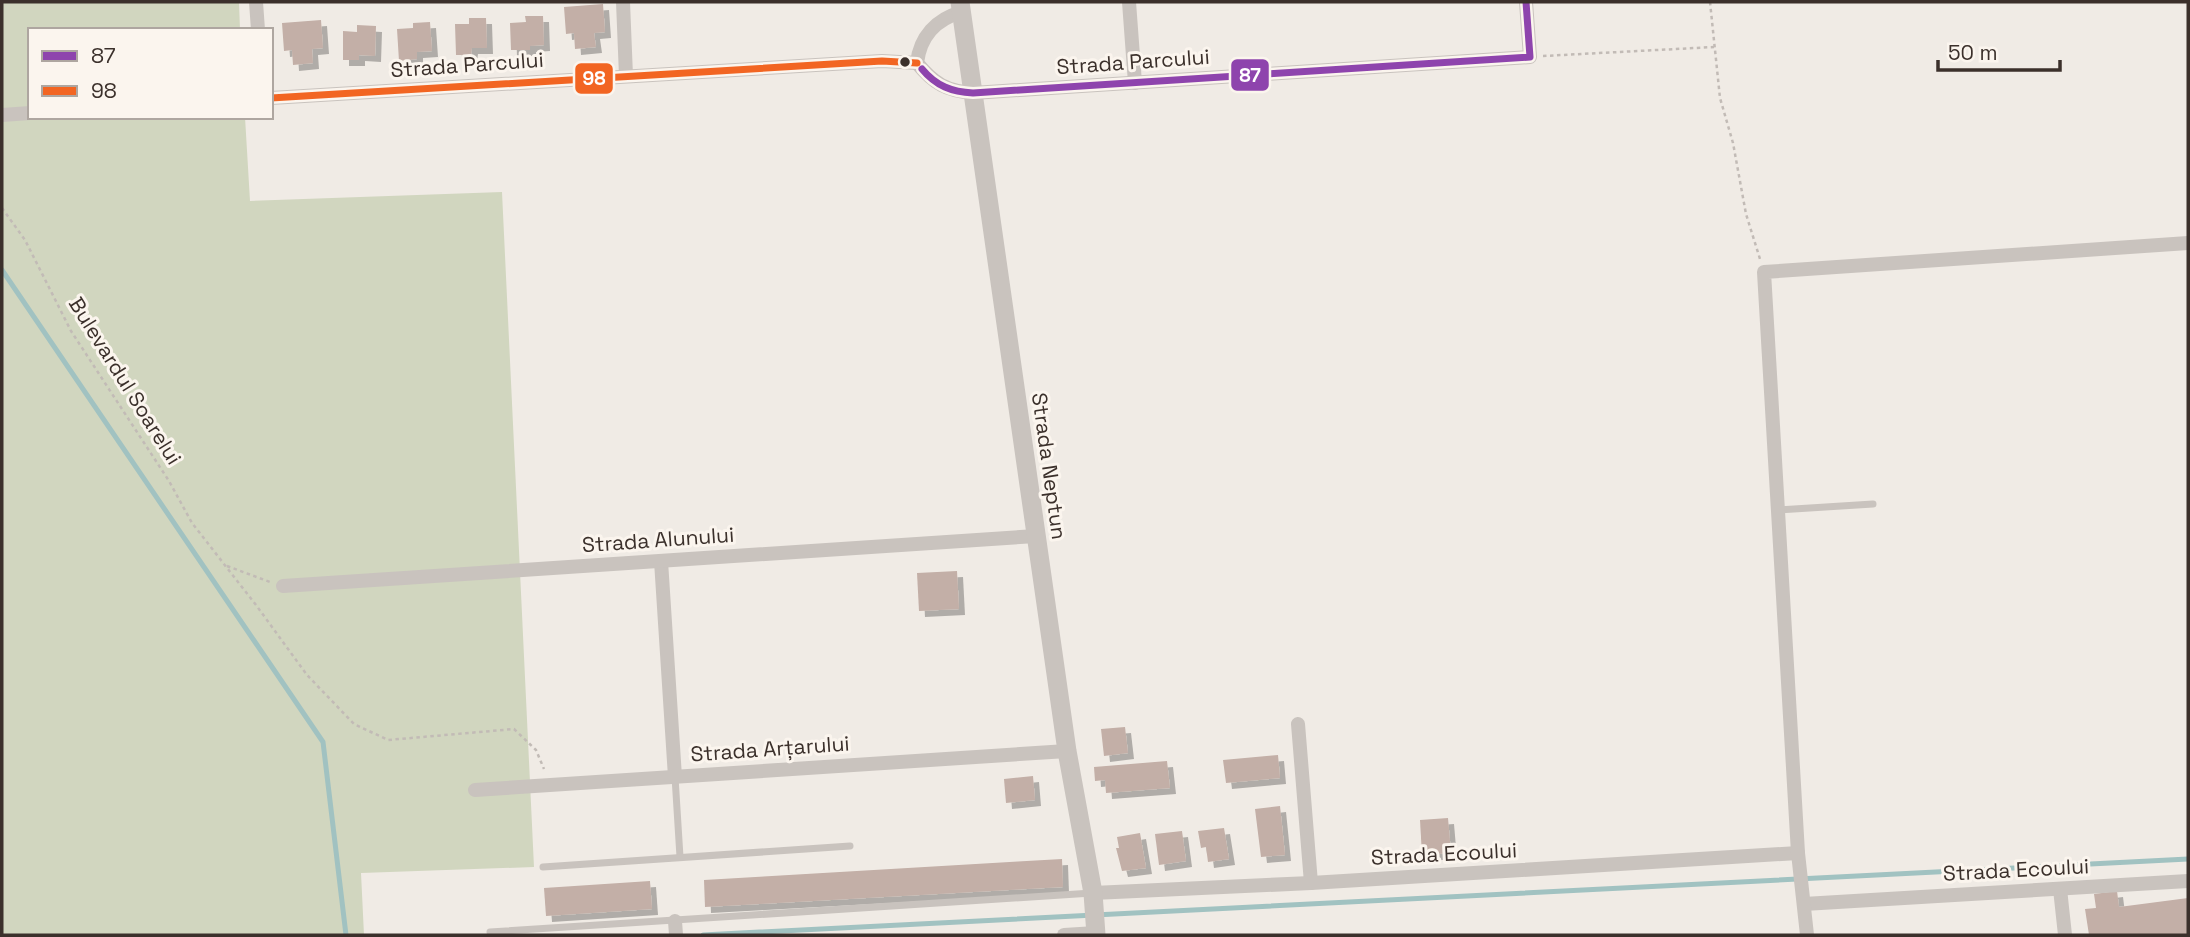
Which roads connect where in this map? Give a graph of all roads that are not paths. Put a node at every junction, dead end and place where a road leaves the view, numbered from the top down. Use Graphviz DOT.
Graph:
graph roads {
  1 [pos="257,2"];
  2 [pos="623,2"];
  3 [pos="1129,2"];
  4 [pos="1526,2"];
  5 [pos="961,7"];
  6 [pos="258,28"];
  7 [pos="917,63"];
  8 [pos="626,76"];
  9 [pos="1135,83"];
  10 [pos="974,93"];
  11 [pos="273,98"];
  12 [pos="28,113"];
  13 [pos="2,115"];
  14 [pos="2188,243"];
  15 [pos="1873,504"];
  16 [pos="1777,510"];
  17 [pos="1036,536"];
  18 [pos="661,561"];
  19 [pos="283,586"];
  20 [pos="1298,724"];
  21 [pos="1067,751"];
  22 [pos="675,777"];
  23 [pos="475,790"];
  24 [pos="850,846"];
  25 [pos="1798,853"];
  26 [pos="680,858"];
  27 [pos="543,867"];
  28 [pos="2188,881"];
  29 [pos="1311,883"];
  30 [pos="2060,889"];
  31 [pos="1804,904"];
  32 [pos="1094,918"];
  33 [pos="675,929"];
  34 [pos="490,932"];
  35 [pos="1064,935"];
  36 [pos="1807,935"];
  37 [pos="2065,935"];
  1 -- 6 [label="street"];
  2 -- 8 [label="street"];
  3 -- 9 [label="street"];
  4 -- 9 [label="street, Strada Parcului"];
  5 -- 7 [label="street"];
  5 -- 10 [label="street, Strada Neptun"];
  7 -- 8 [label="street, Strada Parcului"];
  7 -- 10 [label="street, Strada Parcului"];
  8 -- 11 [label="street, Strada Parcului"];
  9 -- 10 [label="street, Strada Parcului"];
  10 -- 17 [label="street, Strada Neptun"];
  12 -- 13 [label="street"];
  14 -- 16 [label="street"];
  15 -- 16 [label="lane"];
  16 -- 25 [label="street"];
  17 -- 18 [label="street, Strada Alunului"];
  17 -- 21 [label="street, Strada Neptun"];
  18 -- 19 [label="street, Strada Alunului"];
  18 -- 22 [label="street"];
  20 -- 29 [label="street"];
  21 -- 22 [label="street, Strada Arțarului"];
  21 -- 32 [label="street, Strada Neptun"];
  22 -- 23 [label="street, Strada Arțarului"];
  22 -- 26 [label="lane"];
  24 -- 26 [label="lane"];
  25 -- 29 [label="street, Strada Ecoului"];
  25 -- 31 [label="street"];
  26 -- 27 [label="lane"];
  28 -- 30 [label="street, Strada Ecoului"];
  29 -- 32 [label="street, Strada Ecoului"];
  30 -- 31 [label="street, Strada Ecoului"];
  30 -- 37 [label="street"];
  31 -- 36 [label="street"];
  32 -- 33 [label="lane"];
  32 -- 35 [label="street, Strada Ecoului"];
  33 -- 34 [label="lane"];
}
